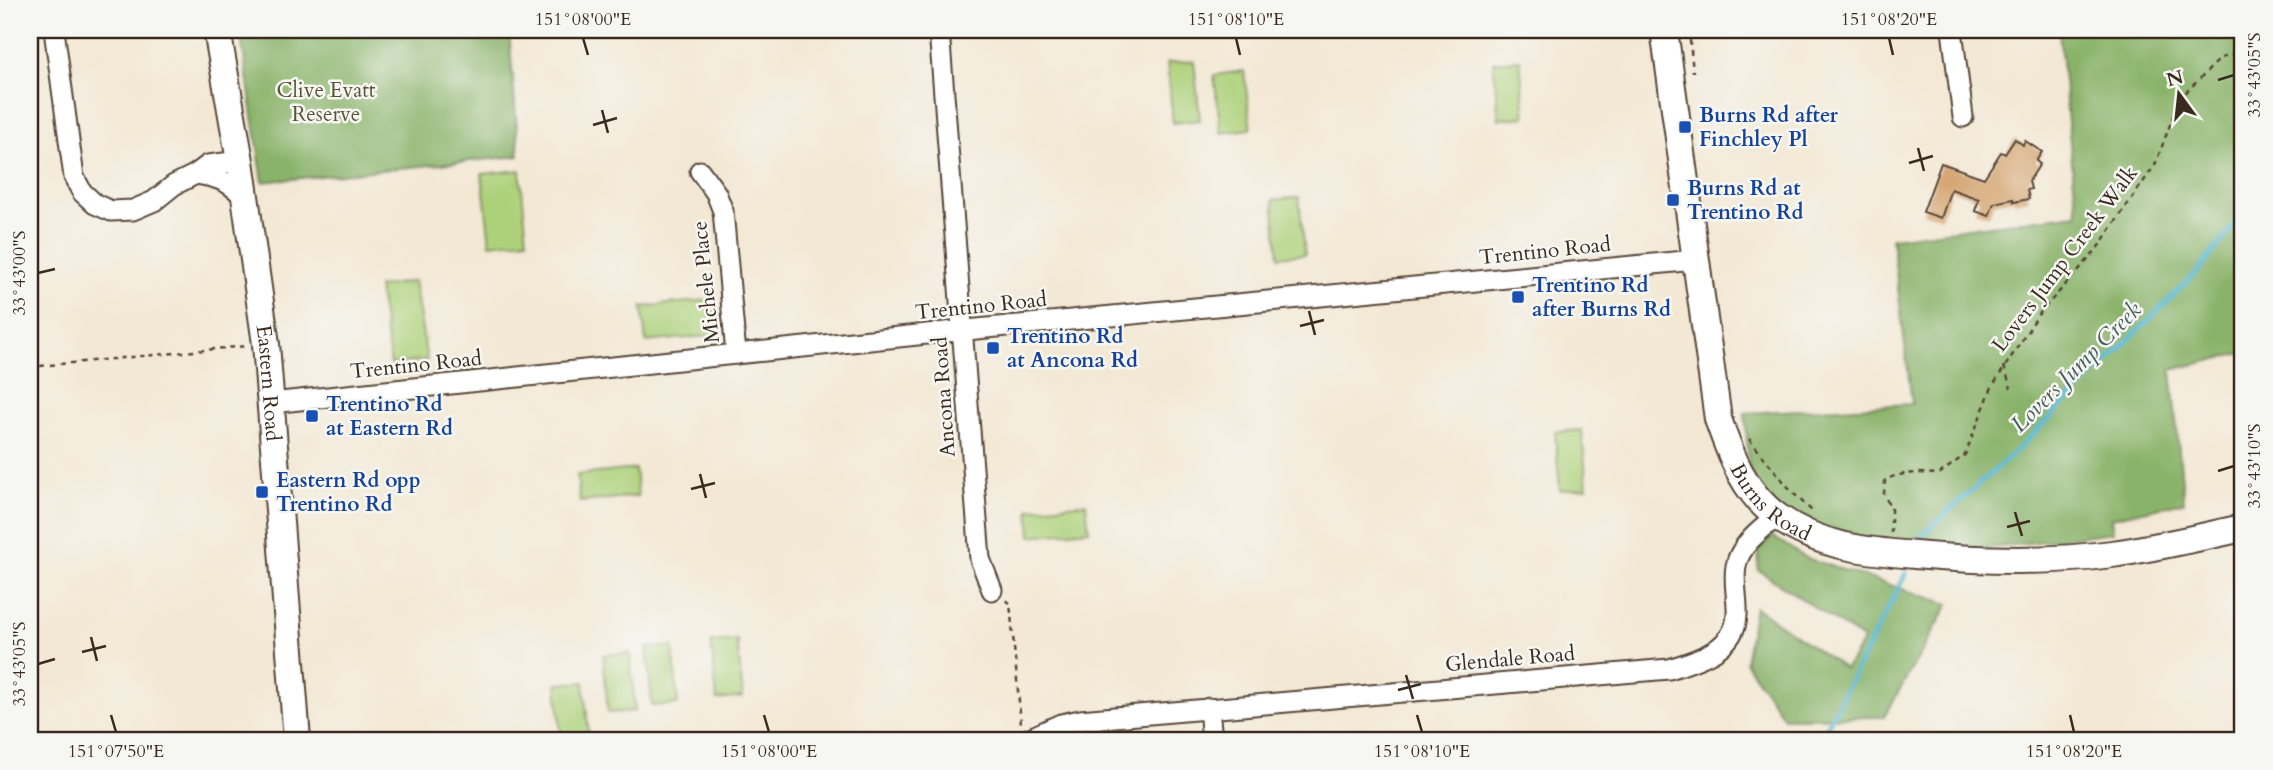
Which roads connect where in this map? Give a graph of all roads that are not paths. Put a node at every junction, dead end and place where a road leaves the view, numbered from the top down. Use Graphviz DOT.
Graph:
graph roads {
  1 [pos="54,30"];
  2 [pos="216,30"];
  3 [pos="939,30"];
  4 [pos="1664,30"];
  5 [pos="1952,30"];
  6 [pos="1963,117"];
  7 [pos="240,161"];
  8 [pos="701,171"];
  9 [pos="196,174"];
  10 [pos="246,199"];
  11 [pos="1695,260"];
  12 [pos="962,331"];
  13 [pos="736,354"];
  14 [pos="271,403"];
  15 [pos="1777,516"];
  16 [pos="2243,528"];
  17 [pos="992,590"];
  18 [pos="1209,708"];
  19 [pos="1024,733"];
  20 [pos="297,740"];
  21 [pos="1212,740"];
  1 -- 9 [label="street"];
  2 -- 7 [label="main road, Eastern Road"];
  3 -- 12 [label="street, Ancona Road"];
  4 -- 11 [label="main road, Burns Road"];
  5 -- 6 [label="street"];
  7 -- 9 [label="street"];
  7 -- 10 [label="main road, Eastern Road"];
  8 -- 13 [label="street, Michele Place"];
  9 -- 10 [label="street"];
  10 -- 14 [label="main road, Eastern Road"];
  11 -- 12 [label="street, Trentino Road"];
  11 -- 15 [label="main road, Burns Road"];
  12 -- 13 [label="street, Trentino Road"];
  12 -- 17 [label="street, Ancona Road"];
  13 -- 14 [label="street, Trentino Road"];
  14 -- 20 [label="main road, Eastern Road"];
  15 -- 16 [label="main road, Burns Road"];
  15 -- 18 [label="street, Glendale Road"];
  18 -- 19 [label="street, Glendale Road"];
  18 -- 21 [label="street"];
}
